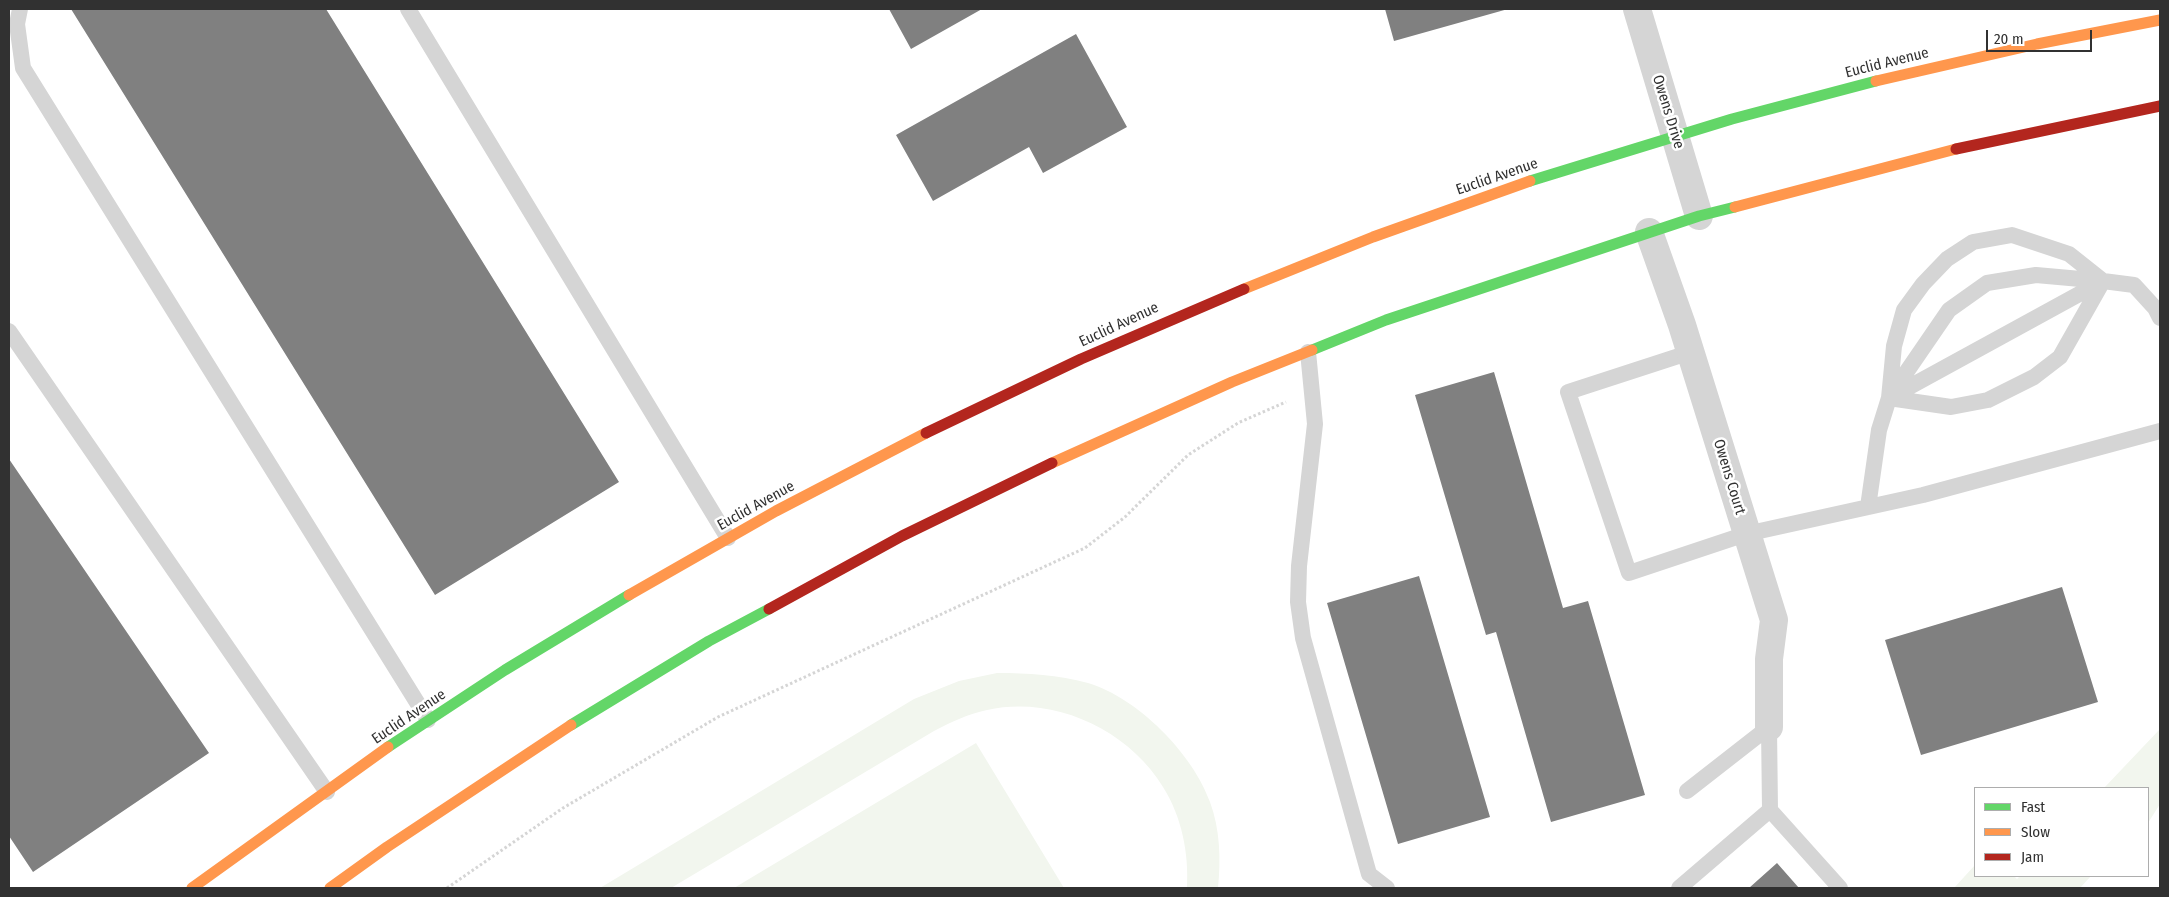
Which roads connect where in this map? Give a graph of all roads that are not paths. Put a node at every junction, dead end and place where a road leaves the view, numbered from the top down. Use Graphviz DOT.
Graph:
graph roads {
  1 [pos="20,9"];
  2 [pos="408,9"];
  3 [pos="1637,9"];
  4 [pos="2160,20"];
  5 [pos="2160,106"];
  6 [pos="1674,135"];
  7 [pos="1699,216"];
  8 [pos="1649,232"];
  9 [pos="2103,281"];
  10 [pos="2160,318"];
  11 [pos="9,332"];
  12 [pos="1308,352"];
  13 [pos="1691,352"];
  14 [pos="1888,398"];
  15 [pos="2160,431"];
  16 [pos="1868,507"];
  17 [pos="1746,534"];
  18 [pos="728,538"];
  19 [pos="428,720"];
  20 [pos="1768,727"];
  21 [pos="1687,791"];
  22 [pos="327,792"];
  23 [pos="1770,810"];
  24 [pos="192,888"];
  25 [pos="330,888"];
  26 [pos="1387,888"];
  27 [pos="1678,888"];
  28 [pos="1840,888"];
  1 -- 19 [label="lane"];
  2 -- 18 [label="lane"];
  3 -- 6 [label="street, Owens Drive"];
  4 -- 6 [label="street, Euclid Avenue"];
  5 -- 7 [label="street"];
  6 -- 7 [label="street, Owens Drive"];
  6 -- 18 [label="street, Euclid Avenue"];
  7 -- 8 [label="street"];
  8 -- 12 [label="street"];
  8 -- 13 [label="street, Owens Court"];
  9 -- 10 [label="lane"];
  9 -- 14 [label="lane"];
  9 -- 14 [label="lane"];
  9 -- 14 [label="lane"];
  9 -- 14 [label="lane"];
  11 -- 22 [label="lane"];
  12 -- 25 [label="street"];
  12 -- 26 [label="lane"];
  13 -- 17 [label="street, Owens Court"];
  13 -- 17 [label="lane"];
  14 -- 16 [label="lane"];
  15 -- 16 [label="lane"];
  16 -- 17 [label="lane"];
  17 -- 20 [label="street, Owens Court"];
  18 -- 19 [label="street, Euclid Avenue"];
  19 -- 22 [label="street, Euclid Avenue"];
  20 -- 21 [label="lane"];
  20 -- 23 [label="lane"];
  22 -- 24 [label="street, Euclid Avenue"];
  23 -- 27 [label="lane"];
  23 -- 28 [label="lane"];
}
